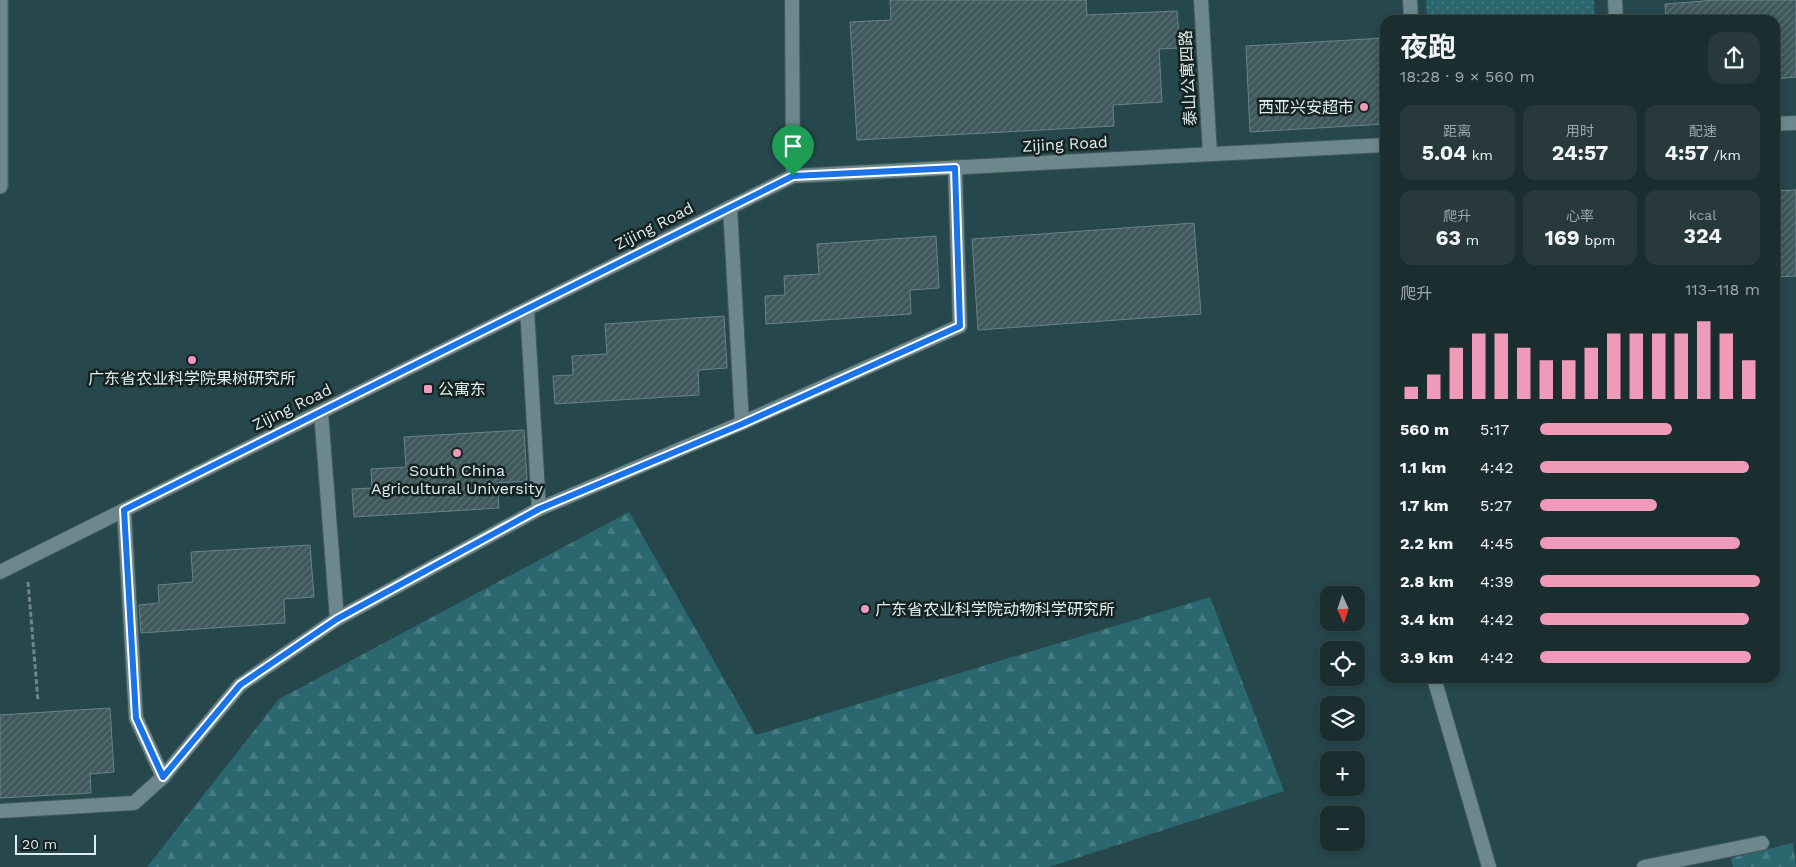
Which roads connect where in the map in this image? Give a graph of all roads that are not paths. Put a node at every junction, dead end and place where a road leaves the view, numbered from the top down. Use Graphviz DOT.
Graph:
graph roads {
  1 [pos="0,0"];
  2 [pos="792,0"];
  3 [pos="1201,0"];
  4 [pos="1410,0"];
  5 [pos="1615,0"];
  6 [pos="1411,15"];
  7 [pos="1616,15"];
  8 [pos="1796,123"];
  9 [pos="1780,124"];
  10 [pos="1380,145"];
  11 [pos="1210,154"];
  12 [pos="955,168"];
  13 [pos="793,176"];
  14 [pos="0,186"];
  15 [pos="730,208"];
  16 [pos="526,309"];
  17 [pos="321,412"];
  18 [pos="742,424"];
  19 [pos="539,509"];
  20 [pos="124,510"];
  21 [pos="0,572"];
  22 [pos="337,619"];
  23 [pos="1435,683"];
  24 [pos="163,777"];
  25 [pos="0,811"];
  26 [pos="1762,843"];
  27 [pos="1488,867"];
  28 [pos="1644,867"];
  1 -- 14 [label="street"];
  2 -- 13 [label="lane"];
  3 -- 11 [label="lane, 泰山公寓四路"];
  4 -- 6 [label="lane"];
  5 -- 7 [label="lane"];
  8 -- 9 [label="lane"];
  10 -- 11 [label="lane, Zijing Road"];
  11 -- 12 [label="lane, Zijing Road"];
  12 -- 13 [label="lane, Zijing Road"];
  12 -- 18 [label="lane"];
  13 -- 15 [label="lane, Zijing Road"];
  15 -- 16 [label="lane, Zijing Road"];
  15 -- 18 [label="lane"];
  16 -- 17 [label="lane, Zijing Road"];
  16 -- 19 [label="lane"];
  17 -- 20 [label="lane, Zijing Road"];
  17 -- 22 [label="lane"];
  18 -- 19 [label="lane"];
  19 -- 22 [label="lane"];
  20 -- 21 [label="lane, Zijing Road"];
  20 -- 24 [label="lane"];
  22 -- 24 [label="lane"];
  23 -- 27 [label="lane"];
  24 -- 25 [label="lane"];
  26 -- 28 [label="lane"];
}
